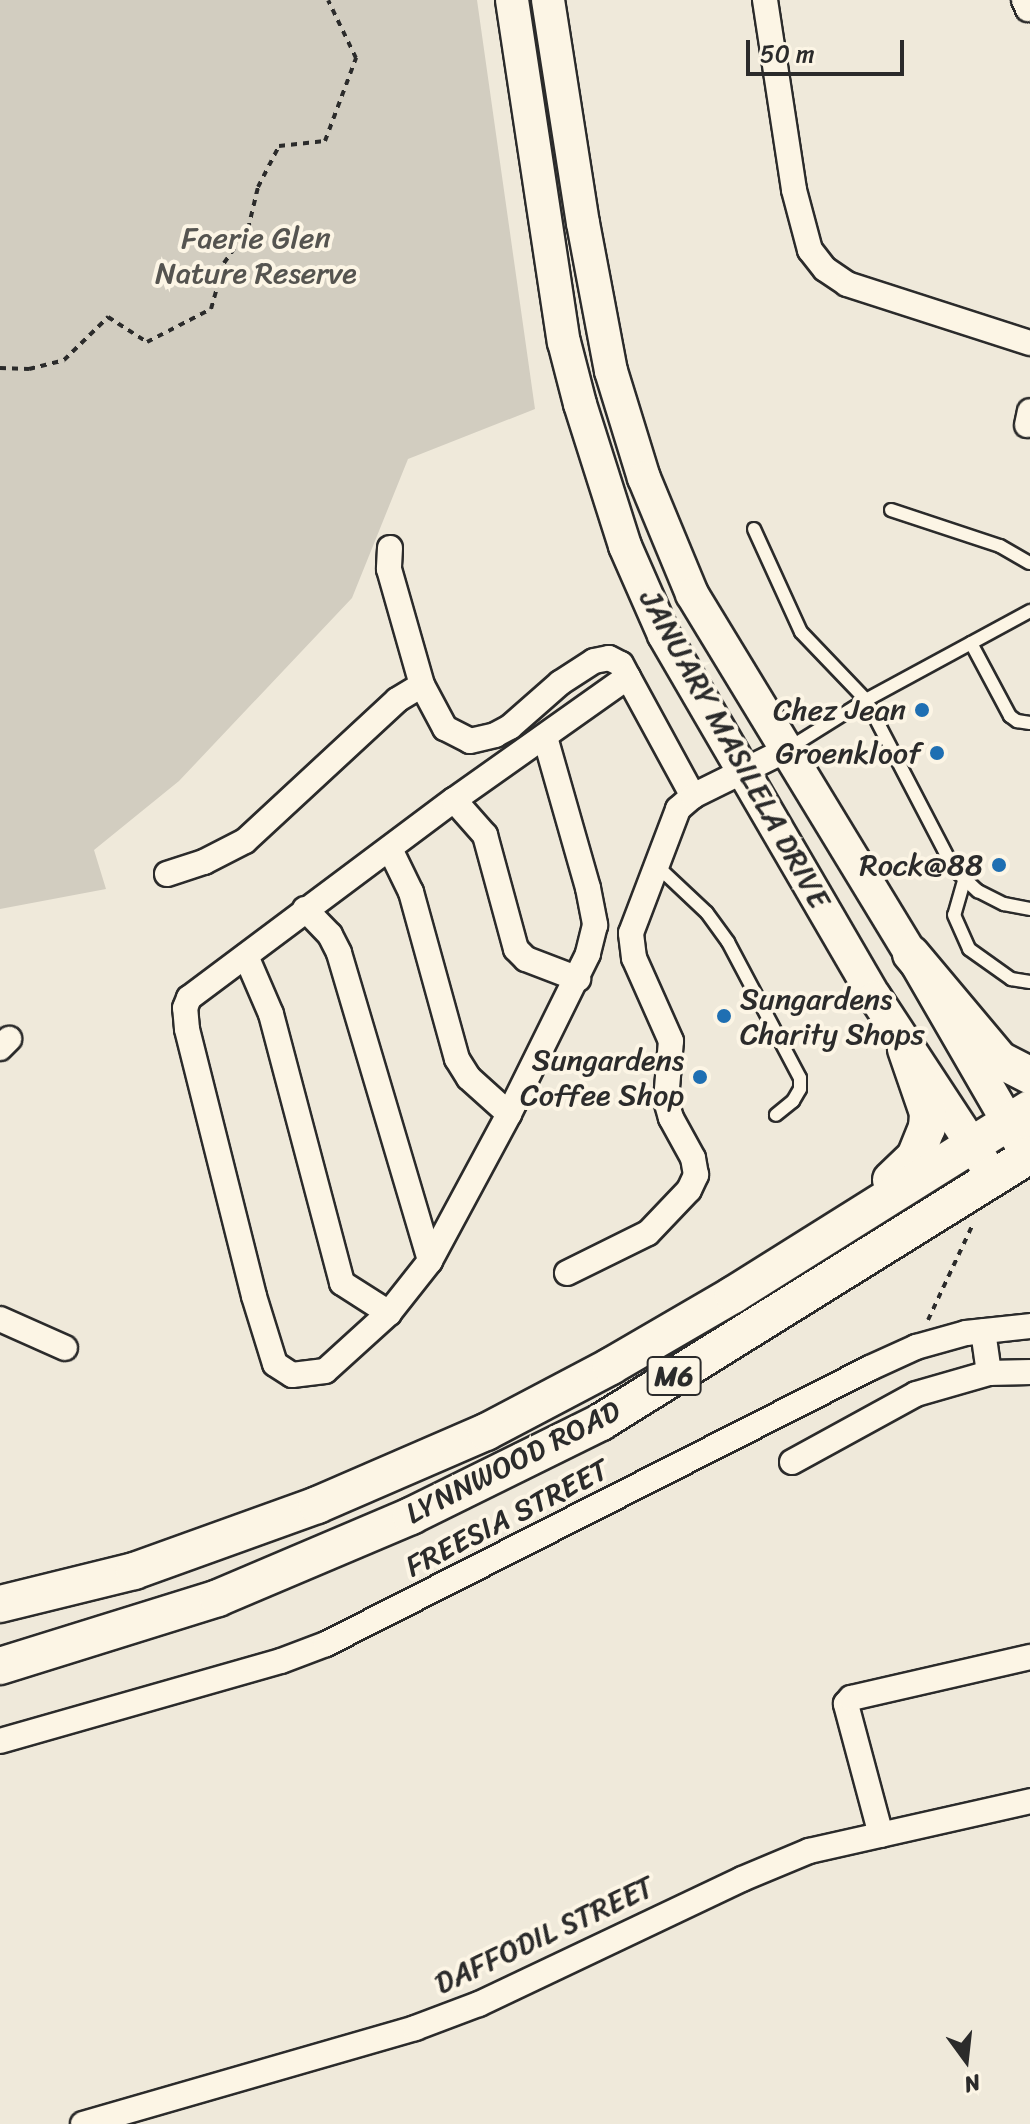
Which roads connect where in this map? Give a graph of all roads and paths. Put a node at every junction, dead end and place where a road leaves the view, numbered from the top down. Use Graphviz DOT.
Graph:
graph roads {
  1 [pos="328,0"];
  2 [pos="512,0"];
  3 [pos="548,0"];
  4 [pos="765,0"];
  5 [pos="1030,343"];
  6 [pos="0,368"];
  7 [pos="891,510"];
  8 [pos="754,529"];
  9 [pos="390,548"];
  10 [pos="1030,563"];
  11 [pos="1030,611"];
  12 [pos="971,643"];
  13 [pos="628,677"];
  14 [pos="422,685"];
  15 [pos="866,700"];
  16 [pos="1030,723"];
  17 [pos="545,737"];
  18 [pos="784,751"];
  19 [pos="745,772"];
  20 [pos="693,796"];
  21 [pos="454,800"];
  22 [pos="390,849"];
  23 [pos="655,864"];
  24 [pos="167,874"];
  25 [pos="964,881"];
  26 [pos="305,909"];
  27 [pos="1030,909"];
  28 [pos="911,954"];
  29 [pos="246,956"];
  30 [pos="578,979"];
  31 [pos="1030,982"];
  32 [pos="906,1049"];
  33 [pos="1030,1075"];
  34 [pos="509,1114"];
  35 [pos="776,1115"];
  36 [pos="1020,1116"];
  37 [pos="971,1143"];
  38 [pos="1028,1156"];
  39 [pos="994,1178"];
  40 [pos="974,1221"];
  41 [pos="816,1242"];
  42 [pos="430,1261"];
  43 [pos="567,1273"];
  44 [pos="389,1313"];
  45 [pos="0,1319"];
  46 [pos="1030,1326"];
  47 [pos="983,1331"];
  48 [pos="916,1347"];
  49 [pos="65,1348"];
  50 [pos="1030,1372"];
  51 [pos="989,1373"];
  52 [pos="792,1462"];
  53 [pos="339,1545"];
  54 [pos="0,1604"];
  55 [pos="0,1650"];
  56 [pos="1030,1657"];
  57 [pos="0,1666"];
  58 [pos="0,1741"];
  59 [pos="1030,1801"];
  60 [pos="881,1835"];
  61 [pos="83,2124"];
  1 -- 6 [label="path"];
  2 -- 19 [label="main road, JANUARY MASILELA DRIVE"];
  3 -- 18 [label="main road, JANUARY MASILELA DRIVE"];
  4 -- 5 [label="street"];
  7 -- 10 [label="lane"];
  8 -- 15 [label="lane"];
  9 -- 14 [label="street"];
  11 -- 12 [label="lane"];
  12 -- 15 [label="lane"];
  12 -- 16 [label="lane"];
  13 -- 14 [label="street"];
  13 -- 17 [label="street"];
  13 -- 20 [label="street"];
  14 -- 24 [label="street"];
  15 -- 18 [label="lane"];
  15 -- 25 [label="lane"];
  17 -- 21 [label="street"];
  17 -- 30 [label="street"];
  18 -- 19 [label="street"];
  18 -- 28 [label="main road, JANUARY MASILELA DRIVE"];
  19 -- 20 [label="street"];
  19 -- 32 [label="main road, JANUARY MASILELA DRIVE"];
  20 -- 23 [label="street"];
  21 -- 22 [label="street"];
  21 -- 30 [label="street"];
  22 -- 26 [label="street"];
  22 -- 34 [label="street"];
  23 -- 35 [label="lane"];
  23 -- 43 [label="street"];
  25 -- 27 [label="lane"];
  25 -- 31 [label="lane"];
  26 -- 29 [label="street"];
  26 -- 42 [label="street"];
  28 -- 33 [label="main road"];
  28 -- 36 [label="main road, JANUARY MASILELA DRIVE"];
  29 -- 44 [label="street"];
  29 -- 44 [label="street"];
  30 -- 34 [label="street"];
  32 -- 37 [label="main road, JANUARY MASILELA DRIVE"];
  32 -- 41 [label="main road"];
  34 -- 42 [label="street"];
  36 -- 37 [label="main road, LYNNWOOD ROAD / M6"];
  36 -- 38 [label="main road, JANUARY MASILELA DRIVE"];
  37 -- 39 [label="main road, JANUARY MASILELA DRIVE"];
  37 -- 41 [label="main road, LYNNWOOD ROAD / M6"];
  38 -- 39 [label="main road, LYNNWOOD ROAD / M6"];
  39 -- 53 [label="main road, LYNNWOOD ROAD / M6"];
  40 -- 48 [label="path"];
  41 -- 54 [label="main road, LYNNWOOD ROAD / M6"];
  42 -- 44 [label="street"];
  45 -- 49 [label="street"];
  46 -- 47 [label="street, FREESIA STREET"];
  47 -- 48 [label="street, FREESIA STREET"];
  47 -- 51 [label="street"];
  48 -- 58 [label="street, FREESIA STREET"];
  50 -- 51 [label="street"];
  51 -- 52 [label="street"];
  53 -- 55 [label="main road"];
  53 -- 57 [label="main road, LYNNWOOD ROAD / M6"];
  56 -- 60 [label="street"];
  59 -- 60 [label="street, DAFFODIL STREET"];
  60 -- 61 [label="street, DAFFODIL STREET"];
}
